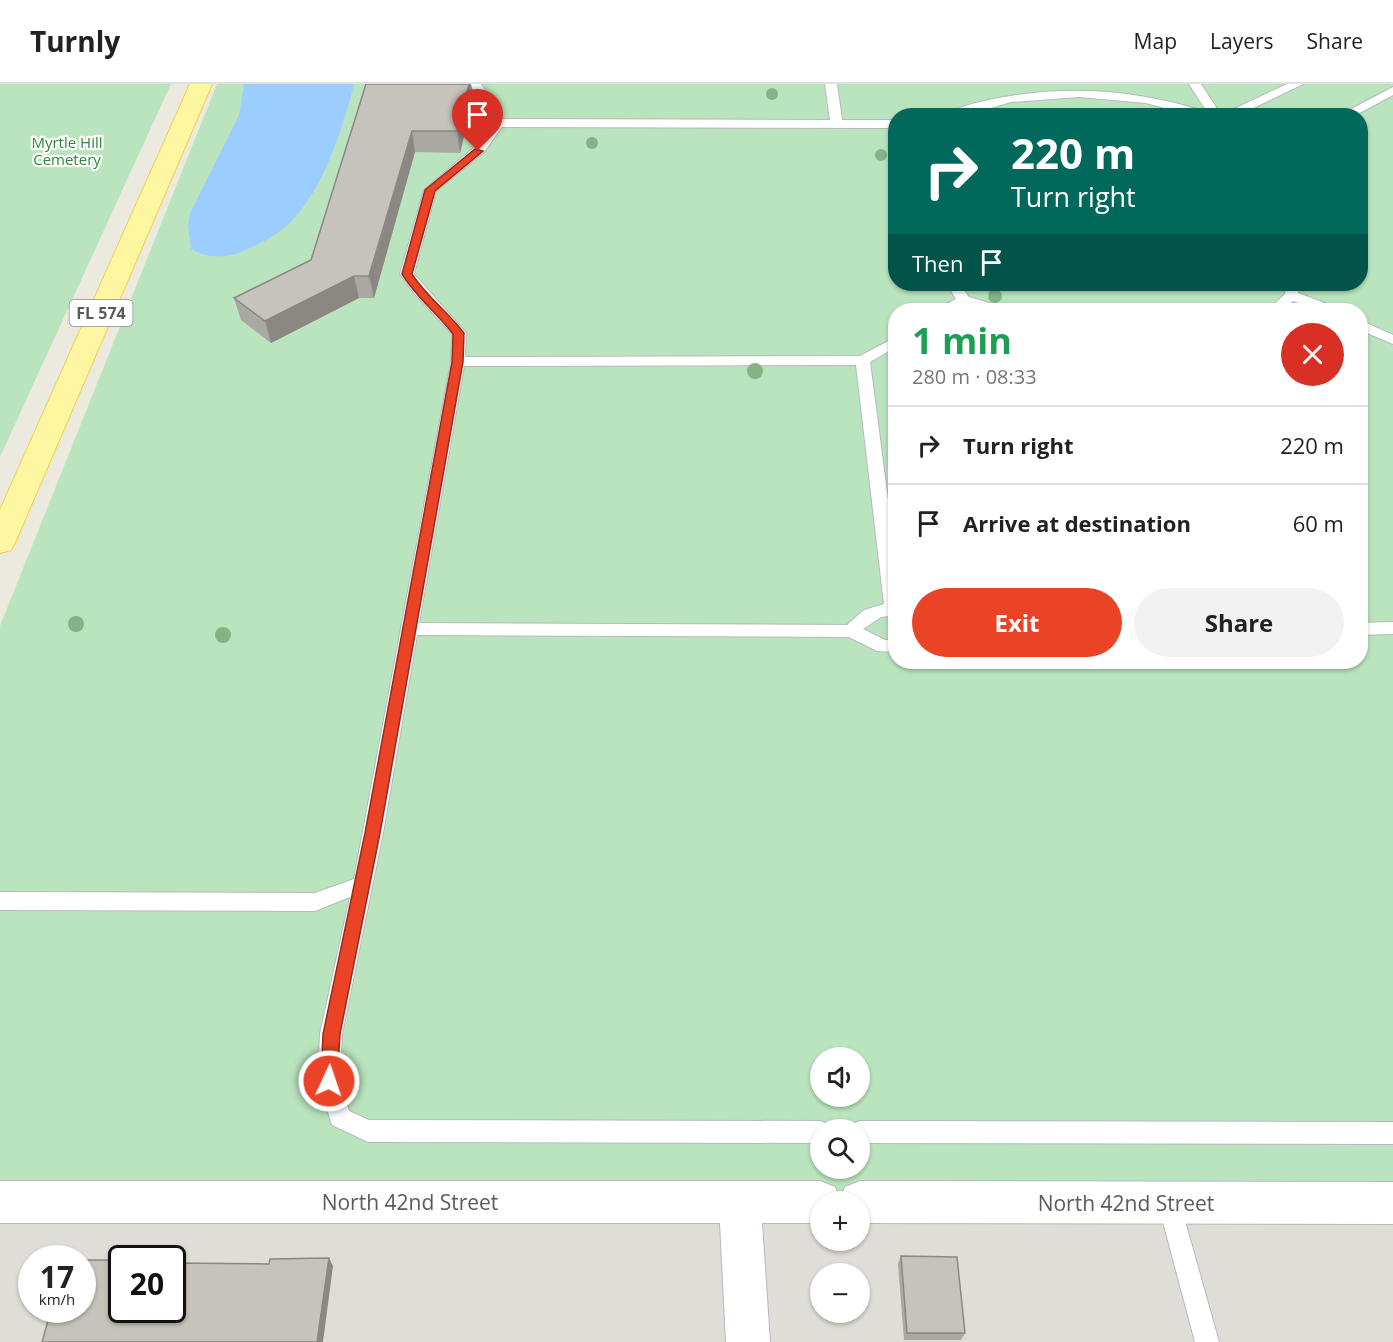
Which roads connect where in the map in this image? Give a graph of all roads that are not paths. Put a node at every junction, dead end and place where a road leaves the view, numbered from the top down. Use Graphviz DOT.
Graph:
graph roads {
  1 [pos="201,84"];
  2 [pos="474,84"];
  3 [pos="831,84"];
  4 [pos="1195,84"];
  5 [pos="1297,84"];
  6 [pos="1393,90"];
  7 [pos="967,108"];
  8 [pos="1188,108"];
  9 [pos="1210,108"];
  10 [pos="1244,108"];
  11 [pos="1359,108"];
  12 [pos="499,123"];
  13 [pos="836,124"];
  14 [pos="888,124"];
  15 [pos="958,291"];
  16 [pos="1291,291"];
  17 [pos="1297,291"];
  18 [pos="964,300"];
  19 [pos="959,303"];
  20 [pos="974,303"];
  21 [pos="1281,303"];
  22 [pos="1318,303"];
  23 [pos="1368,328"];
  24 [pos="1393,340"];
  25 [pos="888,346"];
  26 [pos="863,360"];
  27 [pos="458,362"];
  28 [pos="0,543"];
  29 [pos="888,561"];
  30 [pos="888,609"];
  31 [pos="1368,628"];
  32 [pos="1393,628"];
  33 [pos="410,630"];
  34 [pos="851,631"];
  35 [pos="888,646"];
  36 [pos="362,884"];
  37 [pos="0,901"];
  38 [pos="810,1132"];
  39 [pos="870,1132"];
  40 [pos="1393,1133"];
  41 [pos="0,1202"];
  42 [pos="740,1202"];
  43 [pos="810,1202"];
  44 [pos="870,1202"];
  45 [pos="1169,1203"];
  46 [pos="1393,1203"];
  47 [pos="748,1342"];
  48 [pos="1207,1342"];
  1 -- 28 [label="main road, FL 574"];
  2 -- 12 [label="lane"];
  3 -- 13 [label="lane"];
  4 -- 9 [label="lane"];
  5 -- 10 [label="lane"];
  6 -- 11 [label="lane"];
  7 -- 8 [label="lane"];
  12 -- 13 [label="lane"];
  12 -- 27 [label="lane"];
  13 -- 14 [label="lane"];
  15 -- 18 [label="lane"];
  16 -- 21 [label="lane"];
  17 -- 22 [label="lane"];
  18 -- 19 [label="lane"];
  18 -- 20 [label="lane"];
  23 -- 24 [label="lane"];
  25 -- 26 [label="lane"];
  26 -- 27 [label="lane"];
  26 -- 29 [label="lane"];
  27 -- 33 [label="lane"];
  30 -- 34 [label="lane"];
  31 -- 32 [label="lane"];
  33 -- 34 [label="lane"];
  33 -- 36 [label="lane"];
  34 -- 35 [label="lane"];
  36 -- 37 [label="lane"];
  36 -- 38 [label="lane"];
  39 -- 40 [label="lane"];
  41 -- 42 [label="street, North 42nd Street"];
  42 -- 43 [label="street, North 42nd Street"];
  42 -- 47 [label="street"];
  44 -- 45 [label="street, North 42nd Street"];
  45 -- 46 [label="street, North 42nd Street"];
  45 -- 48 [label="lane"];
}
